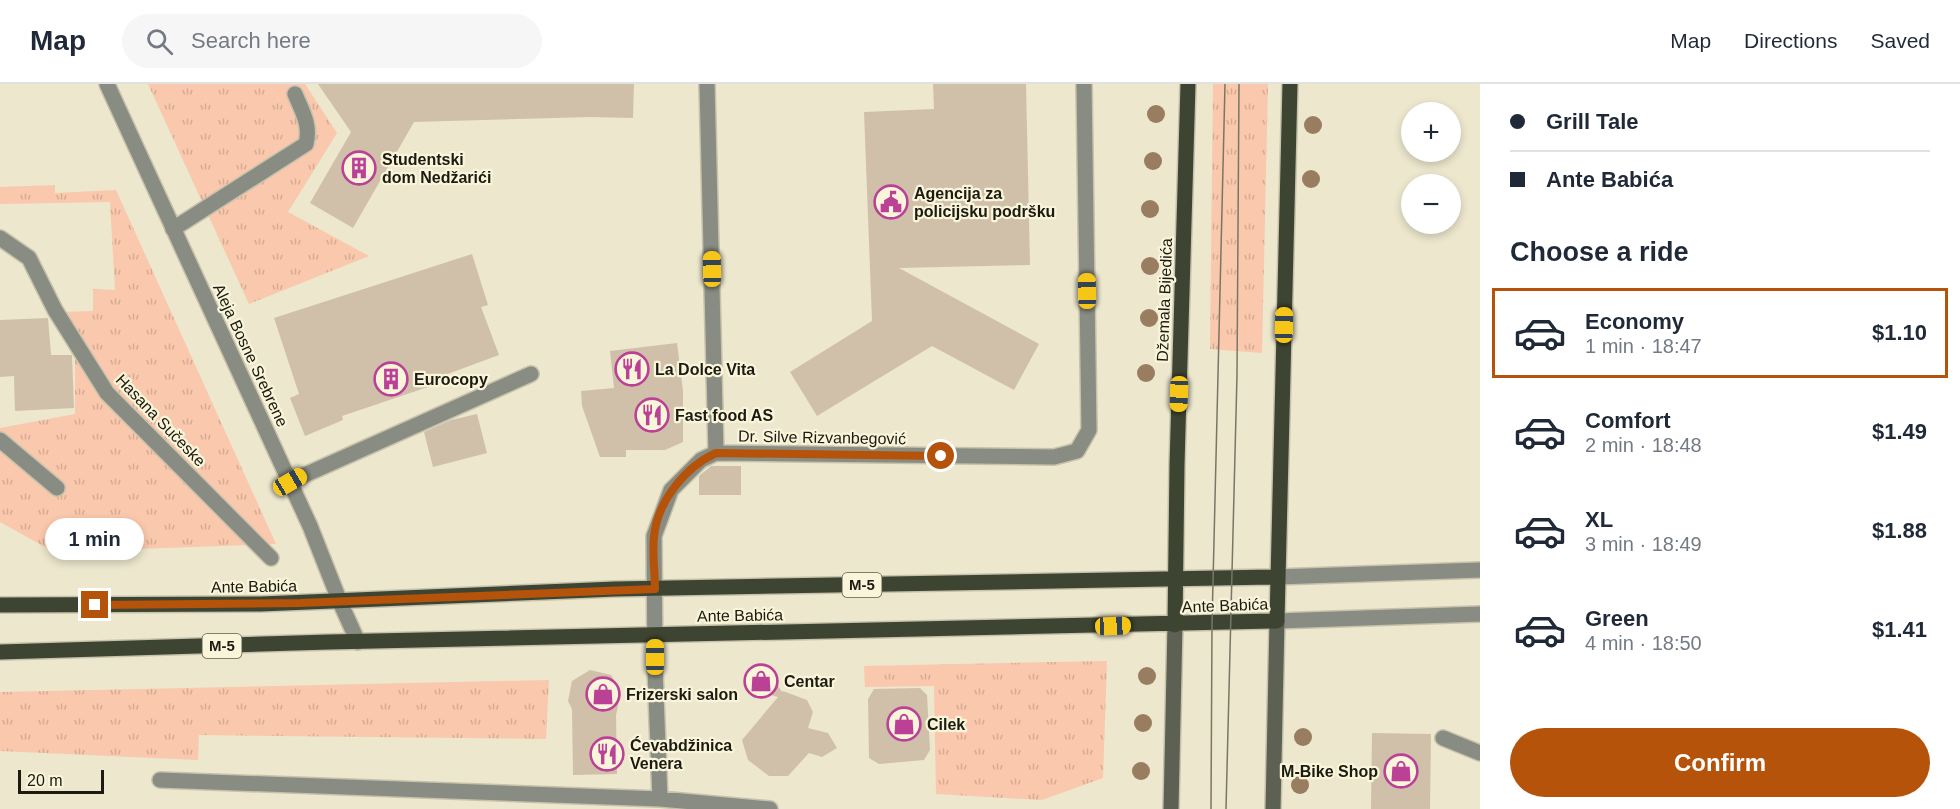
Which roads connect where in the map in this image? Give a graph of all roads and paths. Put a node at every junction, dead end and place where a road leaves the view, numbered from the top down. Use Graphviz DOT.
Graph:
graph roads {
  1 [pos="106,84"];
  2 [pos="707,84"];
  3 [pos="1084,84"];
  4 [pos="1188,84"];
  5 [pos="1290,84"];
  6 [pos="295,94"];
  7 [pos="173,229"];
  8 [pos="0,238"];
  9 [pos="531,374"];
  10 [pos="0,440"];
  11 [pos="716,453"];
  12 [pos="290,482"];
  13 [pos="57,488"];
  14 [pos="271,558"];
  15 [pos="1480,570"];
  16 [pos="1277,576"];
  17 [pos="1176,579"];
  18 [pos="655,589"];
  19 [pos="340,602"];
  20 [pos="0,605"];
  21 [pos="1480,614"];
  22 [pos="1277,621"];
  23 [pos="1175,625"];
  24 [pos="655,636"];
  25 [pos="358,642"];
  26 [pos="0,652"];
  27 [pos="1443,738"];
  28 [pos="1480,753"];
  29 [pos="160,780"];
  30 [pos="660,799"];
  31 [pos="763,809"];
  32 [pos="1171,809"];
  33 [pos="1273,809"];
  1 -- 7 [label="street, Aleja Bosne Srebrene"];
  2 -- 11 [label="street"];
  3 -- 11 [label="street, Dr. Silve Rizvanbegović"];
  4 -- 17 [label="main road, Džemala Bijedića"];
  5 -- 16 [label="main road"];
  6 -- 7 [label="street"];
  7 -- 12 [label="street, Aleja Bosne Srebrene"];
  8 -- 14 [label="street, Hasana Sučeske"];
  9 -- 12 [label="street"];
  10 -- 13 [label="street"];
  11 -- 18 [label="street, Dr. Silve Rizvanbegović"];
  12 -- 19 [label="street, Aleja Bosne Srebrene"];
  15 -- 16 [label="street, Ante Babića"];
  16 -- 17 [label="main road, Ante Babića / M-5"];
  16 -- 22 [label="main road"];
  17 -- 18 [label="main road, Ante Babića / M-5"];
  17 -- 23 [label="main road, Džemala Bijedića"];
  18 -- 19 [label="main road, Ante Babića / M-5"];
  18 -- 24 [label="street, Dr. Silve Rizvanbegović"];
  19 -- 20 [label="main road, Ante Babića / M-5"];
  19 -- 25 [label="street, Aleja Bosne Srebrene"];
  21 -- 22 [label="street, Ante Babića"];
  22 -- 23 [label="main road, Ante Babića / M-5"];
  22 -- 33 [label="main road"];
  23 -- 24 [label="main road, Ante Babića / M-5"];
  23 -- 32 [label="main road"];
  24 -- 25 [label="main road, Ante Babića / M-5"];
  24 -- 30 [label="street, Dr. Silve Rizvanbegović"];
  25 -- 26 [label="main road, Ante Babića / M-5"];
  27 -- 28 [label="street"];
  29 -- 30 [label="street"];
  30 -- 31 [label="street"];
}
